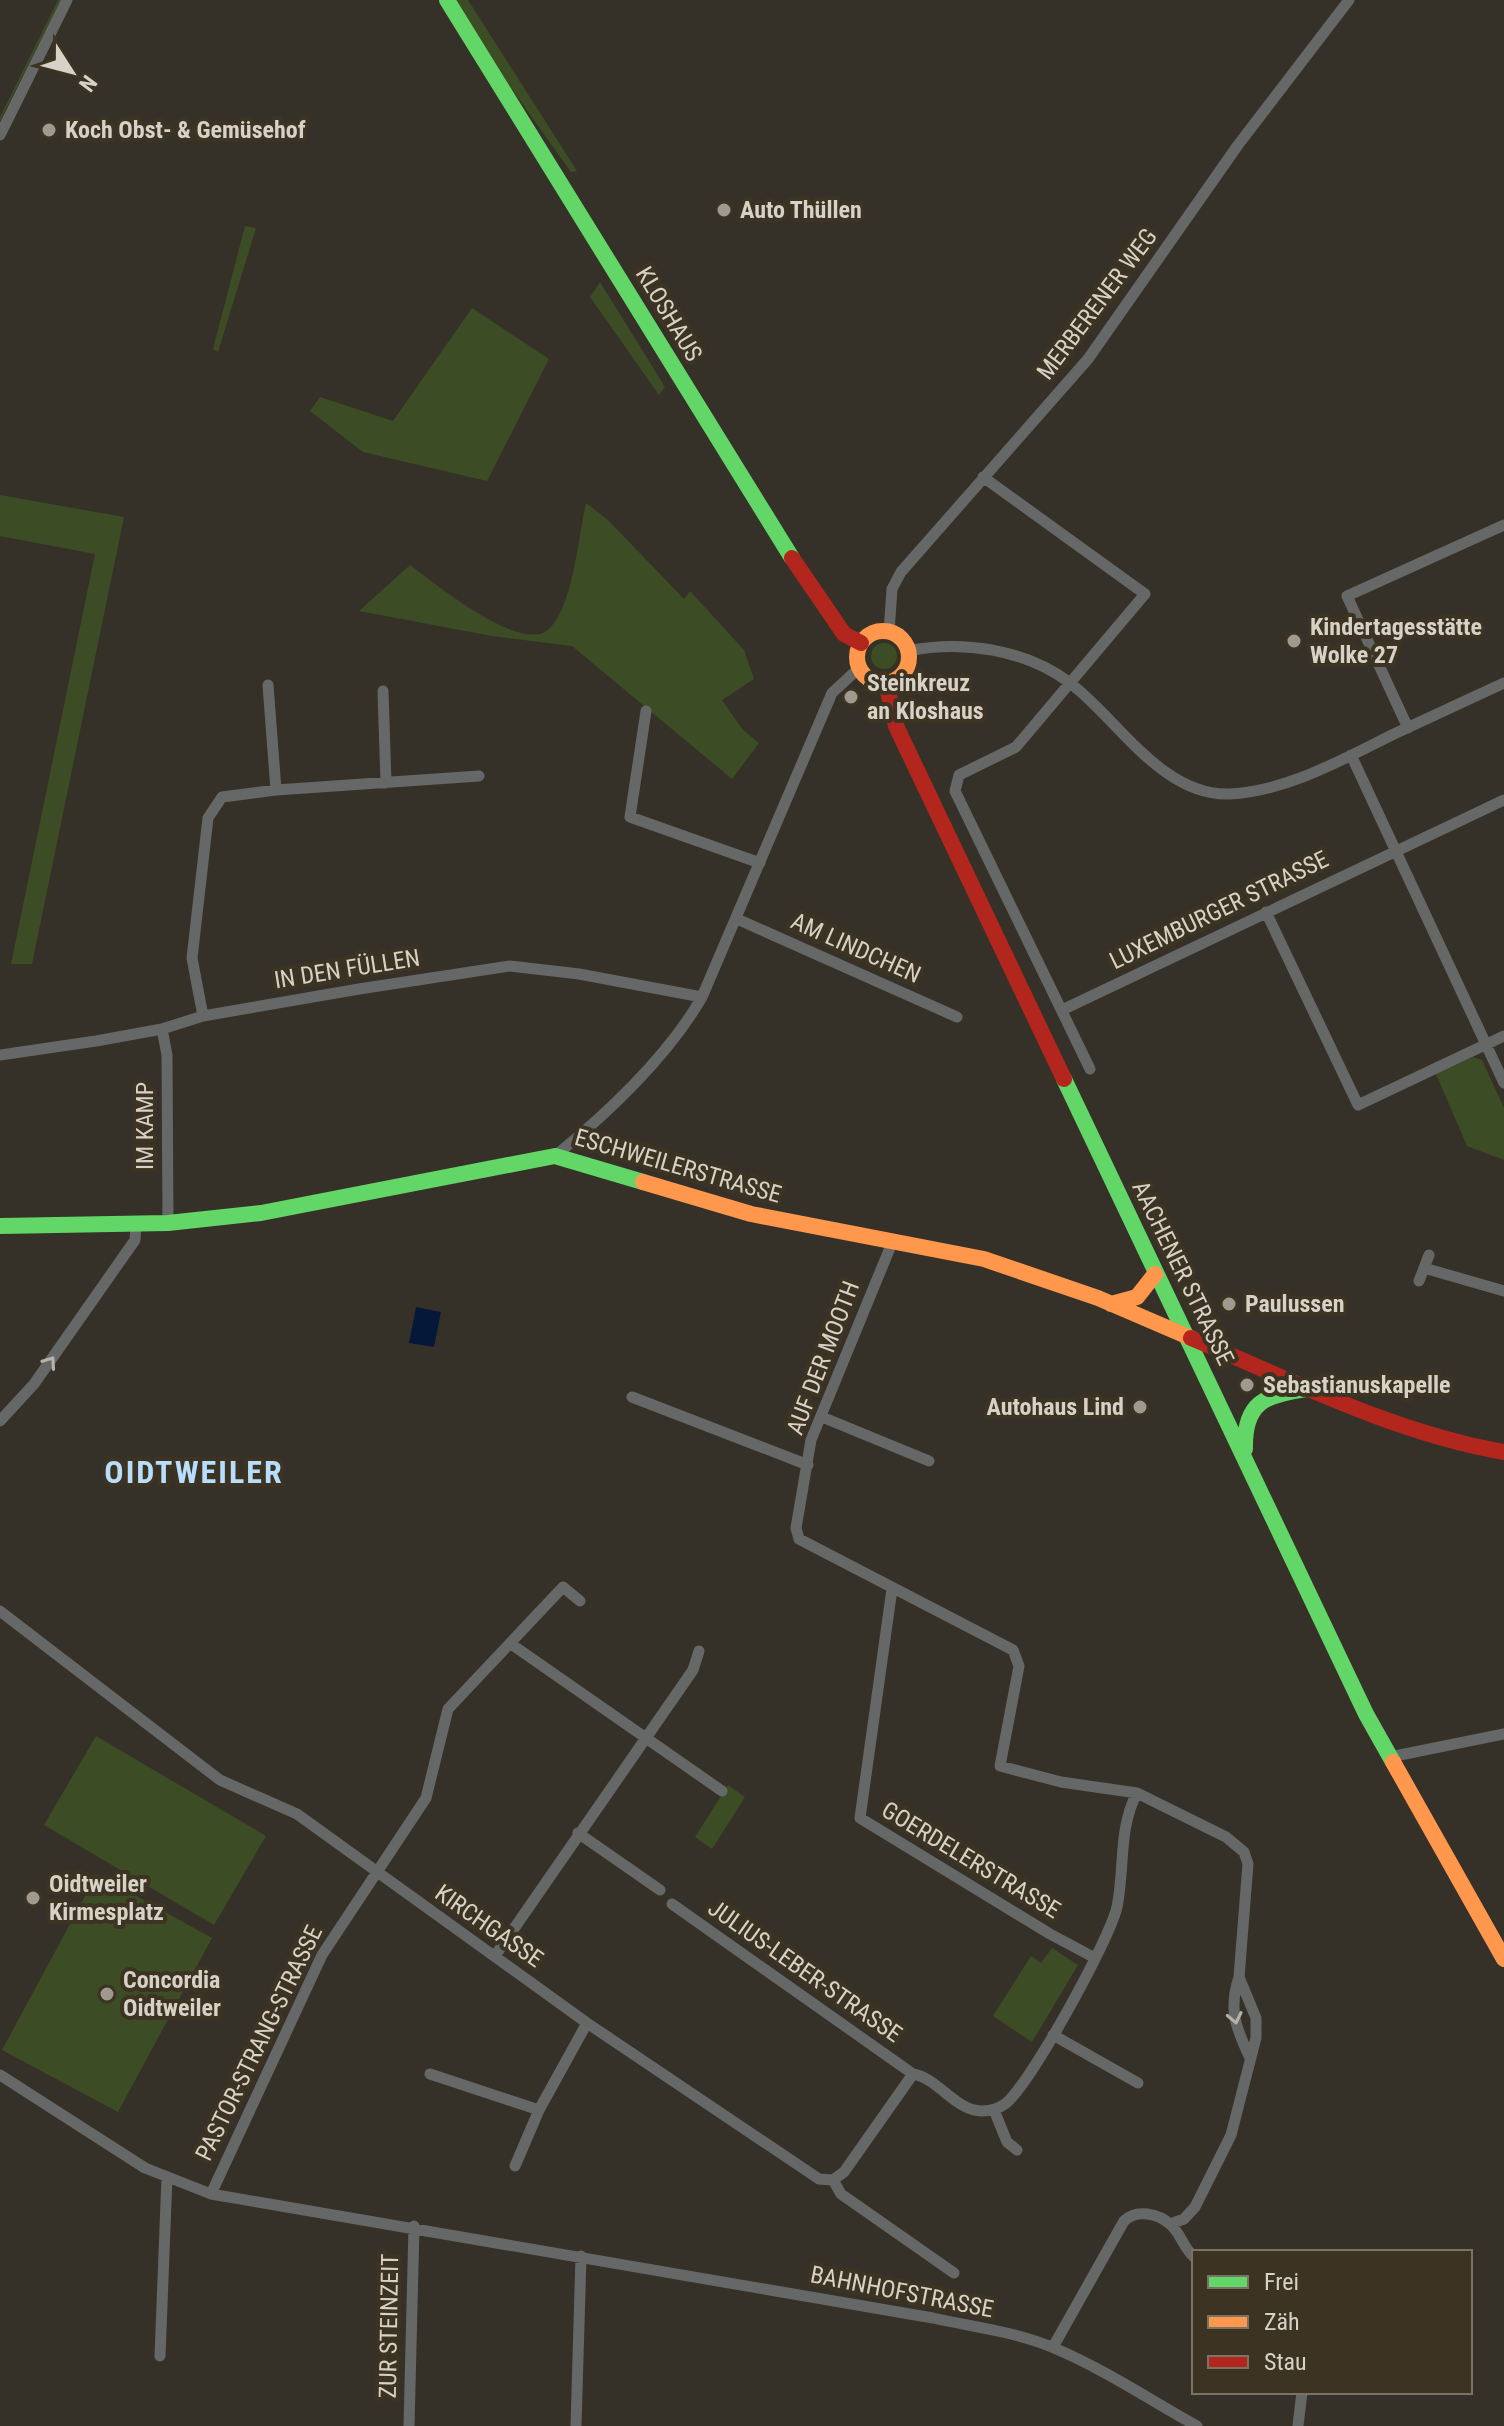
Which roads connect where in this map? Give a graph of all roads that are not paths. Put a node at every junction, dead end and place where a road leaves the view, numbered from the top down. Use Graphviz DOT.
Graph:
graph roads {
  1 [pos="67,0"];
  2 [pos="447,0"];
  3 [pos="1349,0"];
  4 [pos="0,135"];
  5 [pos="983,477"];
  6 [pos="1504,525"];
  7 [pos="889,632"];
  8 [pos="861,643"];
  9 [pos="908,651"];
  10 [pos="859,668"];
  11 [pos="1069,682"];
  12 [pos="886,683"];
  13 [pos="1504,683"];
  14 [pos="268,685"];
  15 [pos="383,691"];
  16 [pos="646,711"];
  17 [pos="1408,728"];
  18 [pos="1351,755"];
  19 [pos="479,776"];
  20 [pos="386,783"];
  21 [pos="276,790"];
  22 [pos="1504,800"];
  23 [pos="1395,850"];
  24 [pos="760,863"];
  25 [pos="1266,912"];
  26 [pos="737,919"];
  27 [pos="702,997"];
  28 [pos="1062,1010"];
  29 [pos="203,1016"];
  30 [pos="957,1017"];
  31 [pos="162,1029"];
  32 [pos="1504,1036"];
  33 [pos="1486,1045"];
  34 [pos="0,1055"];
  35 [pos="1090,1069"];
  36 [pos="1504,1083"];
  37 [pos="555,1156"];
  38 [pos="168,1223"];
  39 [pos="136,1224"];
  40 [pos="0,1226"];
  41 [pos="892,1243"];
  42 [pos="1429,1255"];
  43 [pos="1424,1268"];
  44 [pos="1155,1274"];
  45 [pos="1419,1281"];
  46 [pos="1504,1291"];
  47 [pos="1111,1304"];
  48 [pos="1187,1339"];
  49 [pos="1307,1389"];
  50 [pos="632,1397"];
  51 [pos="822,1417"];
  52 [pos="0,1421"];
  53 [pos="1504,1452"];
  54 [pos="929,1461"];
  55 [pos="1247,1463"];
  56 [pos="808,1465"];
  57 [pos="892,1589"];
  58 [pos="580,1601"];
  59 [pos="0,1611"];
  60 [pos="511,1644"];
  61 [pos="699,1651"];
  62 [pos="1504,1734"];
  63 [pos="645,1738"];
  64 [pos="1390,1757"];
  65 [pos="722,1791"];
  66 [pos="1137,1793"];
  67 [pos="578,1833"];
  68 [pos="374,1872"];
  69 [pos="660,1890"];
  70 [pos="672,1904"];
  71 [pos="495,1956"];
  72 [pos="1095,1958"];
  73 [pos="1504,1959"];
  74 [pos="1239,1977"];
  75 [pos="587,2023"];
  76 [pos="1053,2035"];
  77 [pos="1250,2058"];
  78 [pos="430,2074"];
  79 [pos="913,2074"];
  80 [pos="0,2075"];
  81 [pos="1138,2083"];
  82 [pos="539,2110"];
  83 [pos="994,2110"];
  84 [pos="1017,2150"];
  85 [pos="515,2166"];
  86 [pos="167,2177"];
  87 [pos="833,2180"];
  88 [pos="211,2194"];
  89 [pos="1170,2224"];
  90 [pos="414,2226"];
  91 [pos="1192,2254"];
  92 [pos="581,2256"];
  93 [pos="954,2273"];
  94 [pos="1053,2347"];
  95 [pos="160,2356"];
  96 [pos="1302,2394"];
  97 [pos="409,2426"];
  98 [pos="576,2426"];
  99 [pos="1197,2426"];
  100 [pos="1298,2426"];
  1 -- 4 [label="street"];
  2 -- 8 [label="main road, KLOSHAUS"];
  3 -- 5 [label="street, MERBERENER WEG"];
  5 -- 7 [label="street, MERBERENER WEG"];
  5 -- 11 [label="street"];
  6 -- 17 [label="street"];
  7 -- 8 [label="main road"];
  7 -- 9 [label="main road"];
  8 -- 10 [label="main road"];
  9 -- 11 [label="street"];
  9 -- 12 [label="main road"];
  10 -- 12 [label="main road"];
  10 -- 24 [label="street"];
  11 -- 18 [label="street"];
  11 -- 28 [label="street"];
  12 -- 44 [label="main road, AACHENER STRASSE"];
  13 -- 17 [label="street"];
  14 -- 21 [label="street"];
  15 -- 20 [label="street"];
  16 -- 24 [label="street"];
  17 -- 18 [label="street"];
  18 -- 23 [label="street"];
  19 -- 20 [label="street"];
  20 -- 21 [label="street"];
  21 -- 29 [label="street"];
  22 -- 23 [label="street, LUXEMBURGER STRASSE"];
  23 -- 25 [label="street, LUXEMBURGER STRASSE"];
  23 -- 33 [label="street"];
  24 -- 26 [label="street"];
  25 -- 28 [label="street, LUXEMBURGER STRASSE"];
  25 -- 33 [label="street"];
  26 -- 27 [label="street"];
  26 -- 30 [label="street, AM LINDCHEN"];
  27 -- 29 [label="street, IN DEN FÜLLEN"];
  27 -- 37 [label="street"];
  28 -- 35 [label="street"];
  29 -- 31 [label="street, IN DEN FÜLLEN"];
  31 -- 34 [label="street, IN DEN FÜLLEN"];
  31 -- 38 [label="street, IM KAMP"];
  32 -- 33 [label="street"];
  33 -- 36 [label="street"];
  37 -- 38 [label="main road, ESCHWEILERSTRASSE"];
  37 -- 41 [label="main road, ESCHWEILERSTRASSE"];
  38 -- 39 [label="main road, ESCHWEILERSTRASSE"];
  39 -- 40 [label="main road, ESCHWEILERSTRASSE"];
  52 -- 39 [label="street, one-way"];
  41 -- 47 [label="main road, ESCHWEILERSTRASSE"];
  41 -- 51 [label="street, AUF DER MOOTH"];
  42 -- 43 [label="street"];
  43 -- 45 [label="street"];
  43 -- 46 [label="street"];
  44 -- 47 [label="main road"];
  44 -- 48 [label="main road, AACHENER STRASSE"];
  47 -- 48 [label="main road, ESCHWEILERSTRASSE"];
  48 -- 49 [label="main road, ESCHWEILERSTRASSE"];
  48 -- 55 [label="main road, AACHENER STRASSE"];
  49 -- 53 [label="main road, ESCHWEILERSTRASSE"];
  49 -- 55 [label="main road"];
  50 -- 56 [label="street"];
  51 -- 54 [label="street"];
  51 -- 56 [label="street, AUF DER MOOTH"];
  55 -- 64 [label="main road, AACHENER STRASSE"];
  56 -- 57 [label="street, AUF DER MOOTH"];
  57 -- 66 [label="street"];
  57 -- 72 [label="street, GOERDELERSTRASSE"];
  58 -- 60 [label="street, PASTOR-STRANG-STRASSE"];
  59 -- 68 [label="street, KIRCHGASSE"];
  60 -- 63 [label="street"];
  60 -- 68 [label="street, PASTOR-STRANG-STRASSE"];
  61 -- 63 [label="street"];
  62 -- 64 [label="street"];
  63 -- 65 [label="street"];
  63 -- 67 [label="street"];
  64 -- 73 [label="main road, AACHENER STRASSE"];
  66 -- 72 [label="street"];
  66 -- 74 [label="street"];
  67 -- 69 [label="street"];
  67 -- 71 [label="street"];
  68 -- 71 [label="street, KIRCHGASSE"];
  68 -- 88 [label="street, PASTOR-STRANG-STRASSE"];
  70 -- 79 [label="street, JULIUS-LEBER-STRASSE"];
  71 -- 75 [label="street, KIRCHGASSE"];
  72 -- 76 [label="street"];
  74 -- 77 [label="street"];
  74 -- 77 [label="street, one-way"];
  75 -- 82 [label="street"];
  75 -- 87 [label="street, KIRCHGASSE"];
  76 -- 81 [label="street"];
  76 -- 83 [label="street"];
  77 -- 89 [label="street"];
  78 -- 82 [label="street"];
  79 -- 83 [label="street, JULIUS-LEBER-STRASSE"];
  79 -- 87 [label="street"];
  80 -- 86 [label="street, BAHNHOFSTRASSE"];
  82 -- 85 [label="street"];
  83 -- 84 [label="street"];
  86 -- 88 [label="street, BAHNHOFSTRASSE"];
  86 -- 95 [label="street"];
  87 -- 93 [label="street, KIRCHGASSE"];
  88 -- 90 [label="street, BAHNHOFSTRASSE"];
  89 -- 91 [label="street"];
  89 -- 94 [label="street"];
  90 -- 92 [label="street, BAHNHOFSTRASSE"];
  90 -- 97 [label="street, ZUR STEINZEIT"];
  92 -- 94 [label="street, BAHNHOFSTRASSE"];
  92 -- 98 [label="street"];
  94 -- 99 [label="street, BAHNHOFSTRASSE"];
  96 -- 100 [label="street"];
}
